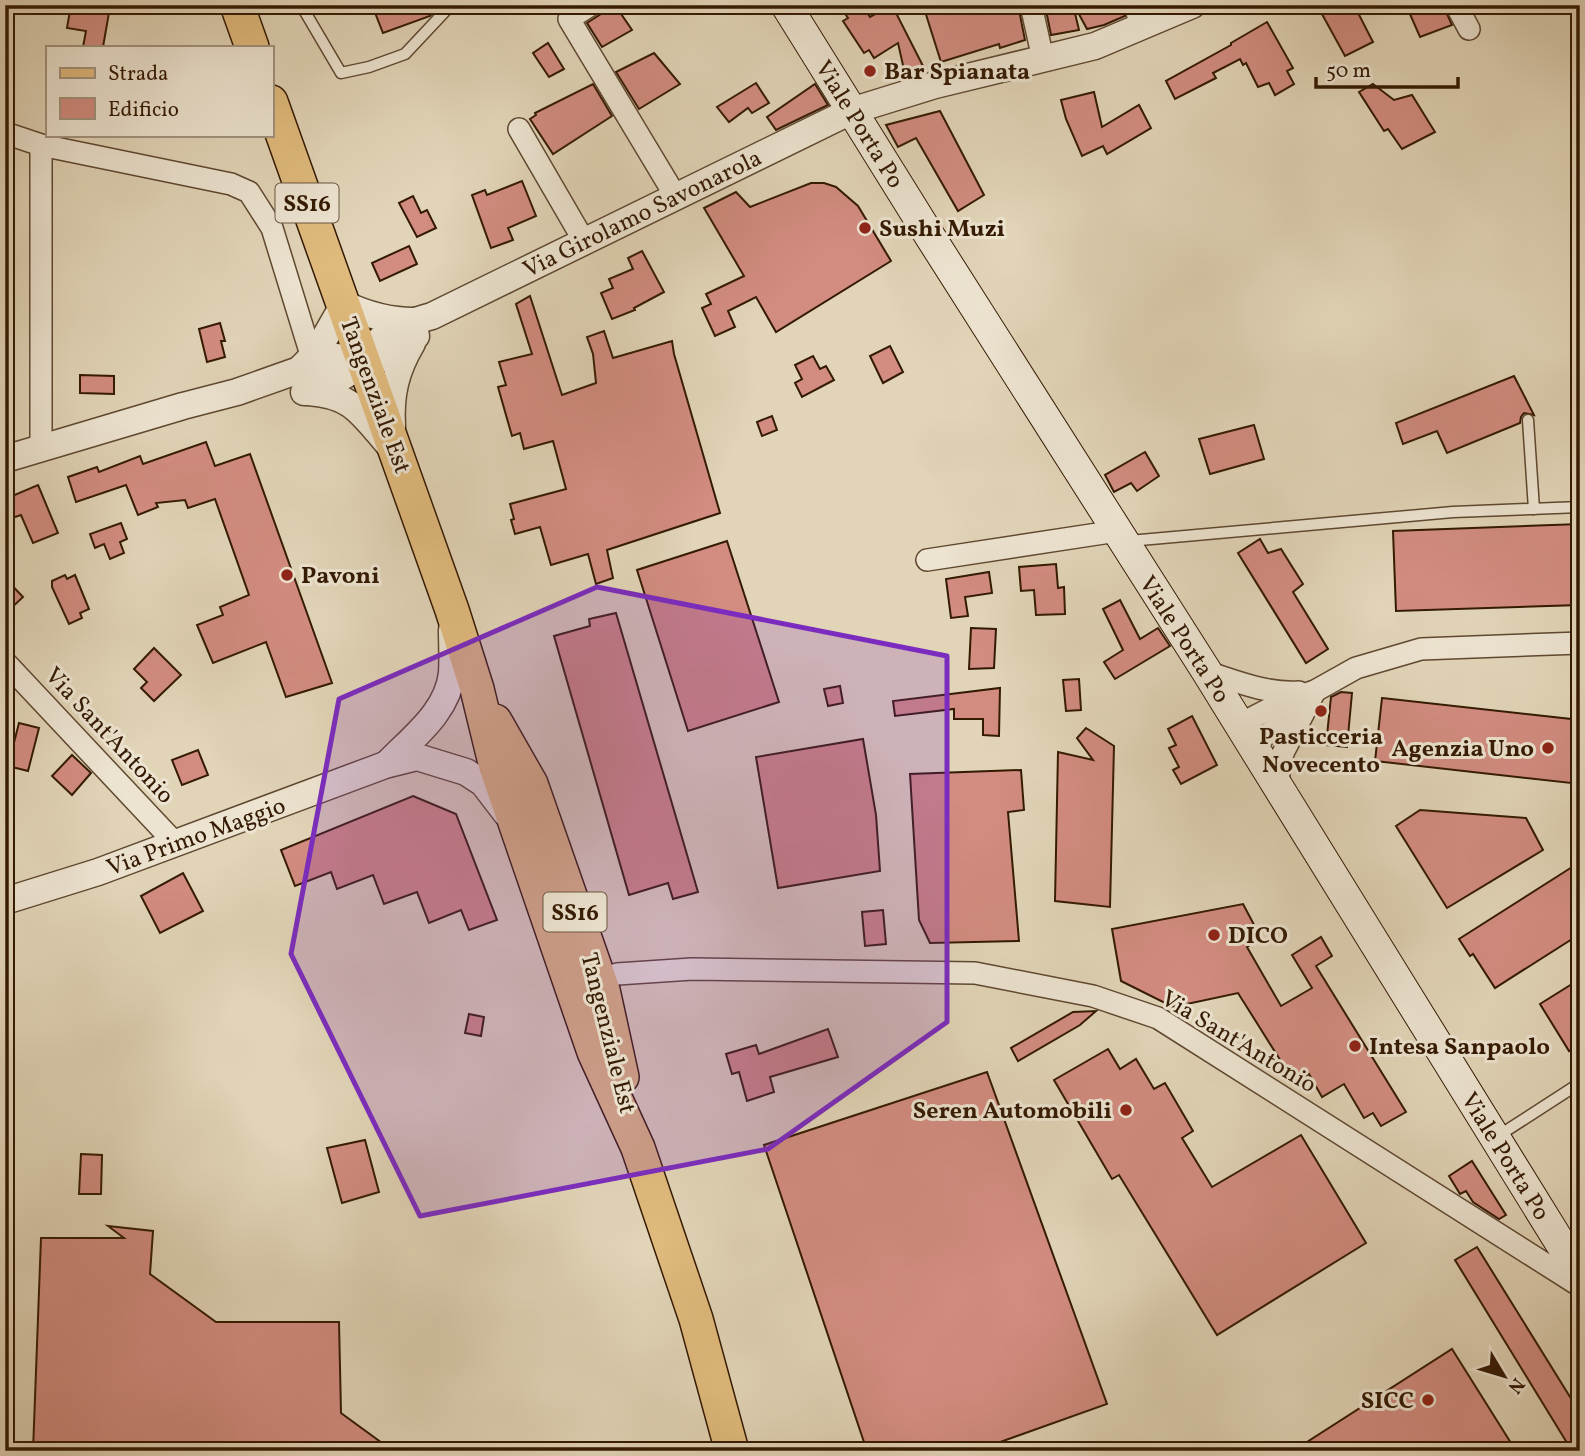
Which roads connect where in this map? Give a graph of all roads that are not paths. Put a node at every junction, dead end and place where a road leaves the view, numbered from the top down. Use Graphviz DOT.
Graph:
graph roads {
  1 [pos="237,5"];
  2 [pos="301,5"];
  3 [pos="451,5"];
  4 [pos="591,5"];
  5 [pos="786,5"];
  6 [pos="1031,5"];
  7 [pos="1192,5"];
  8 [pos="1456,5"];
  9 [pos="1138,16"];
  10 [pos="1469,29"];
  11 [pos="252,46"];
  12 [pos="1043,59"];
  13 [pos="273,108"];
  14 [pos="851,111"];
  15 [pos="519,129"];
  16 [pos="5,133"];
  17 [pos="41,145"];
  18 [pos="676,197"];
  19 [pos="584,242"];
  20 [pos="344,304"];
  21 [pos="421,324"];
  22 [pos="312,358"];
  23 [pos="362,361"];
  24 [pos="297,383"];
  25 [pos="1528,420"];
  26 [pos="395,447"];
  27 [pos="41,448"];
  28 [pos="5,459"];
  29 [pos="1580,507"];
  30 [pos="1534,509"];
  31 [pos="1120,536"];
  32 [pos="927,559"];
  33 [pos="452,610"];
  34 [pos="1580,643"];
  35 [pos="5,662"];
  36 [pos="1208,672"];
  37 [pos="477,688"];
  38 [pos="1315,691"];
  39 [pos="1246,734"];
  40 [pos="385,765"];
  41 [pos="1277,784"];
  42 [pos="516,825"];
  43 [pos="176,844"];
  44 [pos="5,901"];
  45 [pos="617,974"];
  46 [pos="1580,1083"];
  47 [pos="1495,1138"];
  48 [pos="638,1148"];
  49 [pos="1580,1275"];
  50 [pos="1580,1286"];
  51 [pos="733,1451"];
  1 -- 11 [label="main road"];
  2 -- 3 [label="lane"];
  4 -- 18 [label="street"];
  5 -- 14 [label="main road, Viale Porta Po"];
  6 -- 12 [label="street"];
  7 -- 9 [label="street, Via Girolamo Savonarola"];
  8 -- 10 [label="street"];
  9 -- 12 [label="street, Via Girolamo Savonarola"];
  12 -- 14 [label="street, Via Girolamo Savonarola"];
  13 -- 20 [label="main road, Tangenziale Est / SS16"];
  14 -- 18 [label="street, Via Girolamo Savonarola"];
  14 -- 31 [label="main road, Viale Porta Po"];
  15 -- 19 [label="street"];
  16 -- 17 [label="street"];
  17 -- 22 [label="street"];
  17 -- 27 [label="street"];
  18 -- 19 [label="street, Via Girolamo Savonarola"];
  19 -- 21 [label="street, Via Girolamo Savonarola"];
  20 -- 21 [label="street"];
  20 -- 22 [label="street"];
  20 -- 23 [label="main road, Tangenziale Est / SS16"];
  21 -- 23 [label="street, Via Girolamo Savonarola"];
  21 -- 26 [label="street"];
  22 -- 24 [label="street"];
  23 -- 24 [label="street"];
  23 -- 26 [label="main road, Tangenziale Est / SS16"];
  24 -- 26 [label="street"];
  24 -- 27 [label="street"];
  25 -- 30 [label="lane"];
  26 -- 33 [label="main road, Tangenziale Est / SS16"];
  27 -- 28 [label="street"];
  29 -- 30 [label="lane"];
  30 -- 31 [label="lane"];
  31 -- 32 [label="street"];
  31 -- 36 [label="main road, Viale Porta Po"];
  33 -- 37 [label="main road, Tangenziale Est / SS16"];
  33 -- 40 [label="street, Via Primo Maggio"];
  34 -- 38 [label="street"];
  35 -- 43 [label="street, Via Sant'Antonio"];
  36 -- 38 [label="street"];
  36 -- 39 [label="main road, Viale Porta Po"];
  37 -- 42 [label="main road, Tangenziale Est / SS16"];
  37 -- 48 [label="main road, Tangenziale Est / SS16"];
  38 -- 39 [label="street"];
  38 -- 41 [label="street"];
  39 -- 41 [label="main road, Viale Porta Po"];
  40 -- 42 [label="street, Via Primo Maggio"];
  40 -- 43 [label="street, Via Primo Maggio"];
  41 -- 47 [label="main road, Viale Porta Po"];
  42 -- 48 [label="main road, Tangenziale Est / SS16"];
  43 -- 44 [label="street, Via Primo Maggio"];
  45 -- 50 [label="street, Via Sant'Antonio"];
  46 -- 47 [label="lane"];
  47 -- 49 [label="main road, Viale Porta Po"];
  48 -- 51 [label="main road, Tangenziale Est / SS16"];
}
